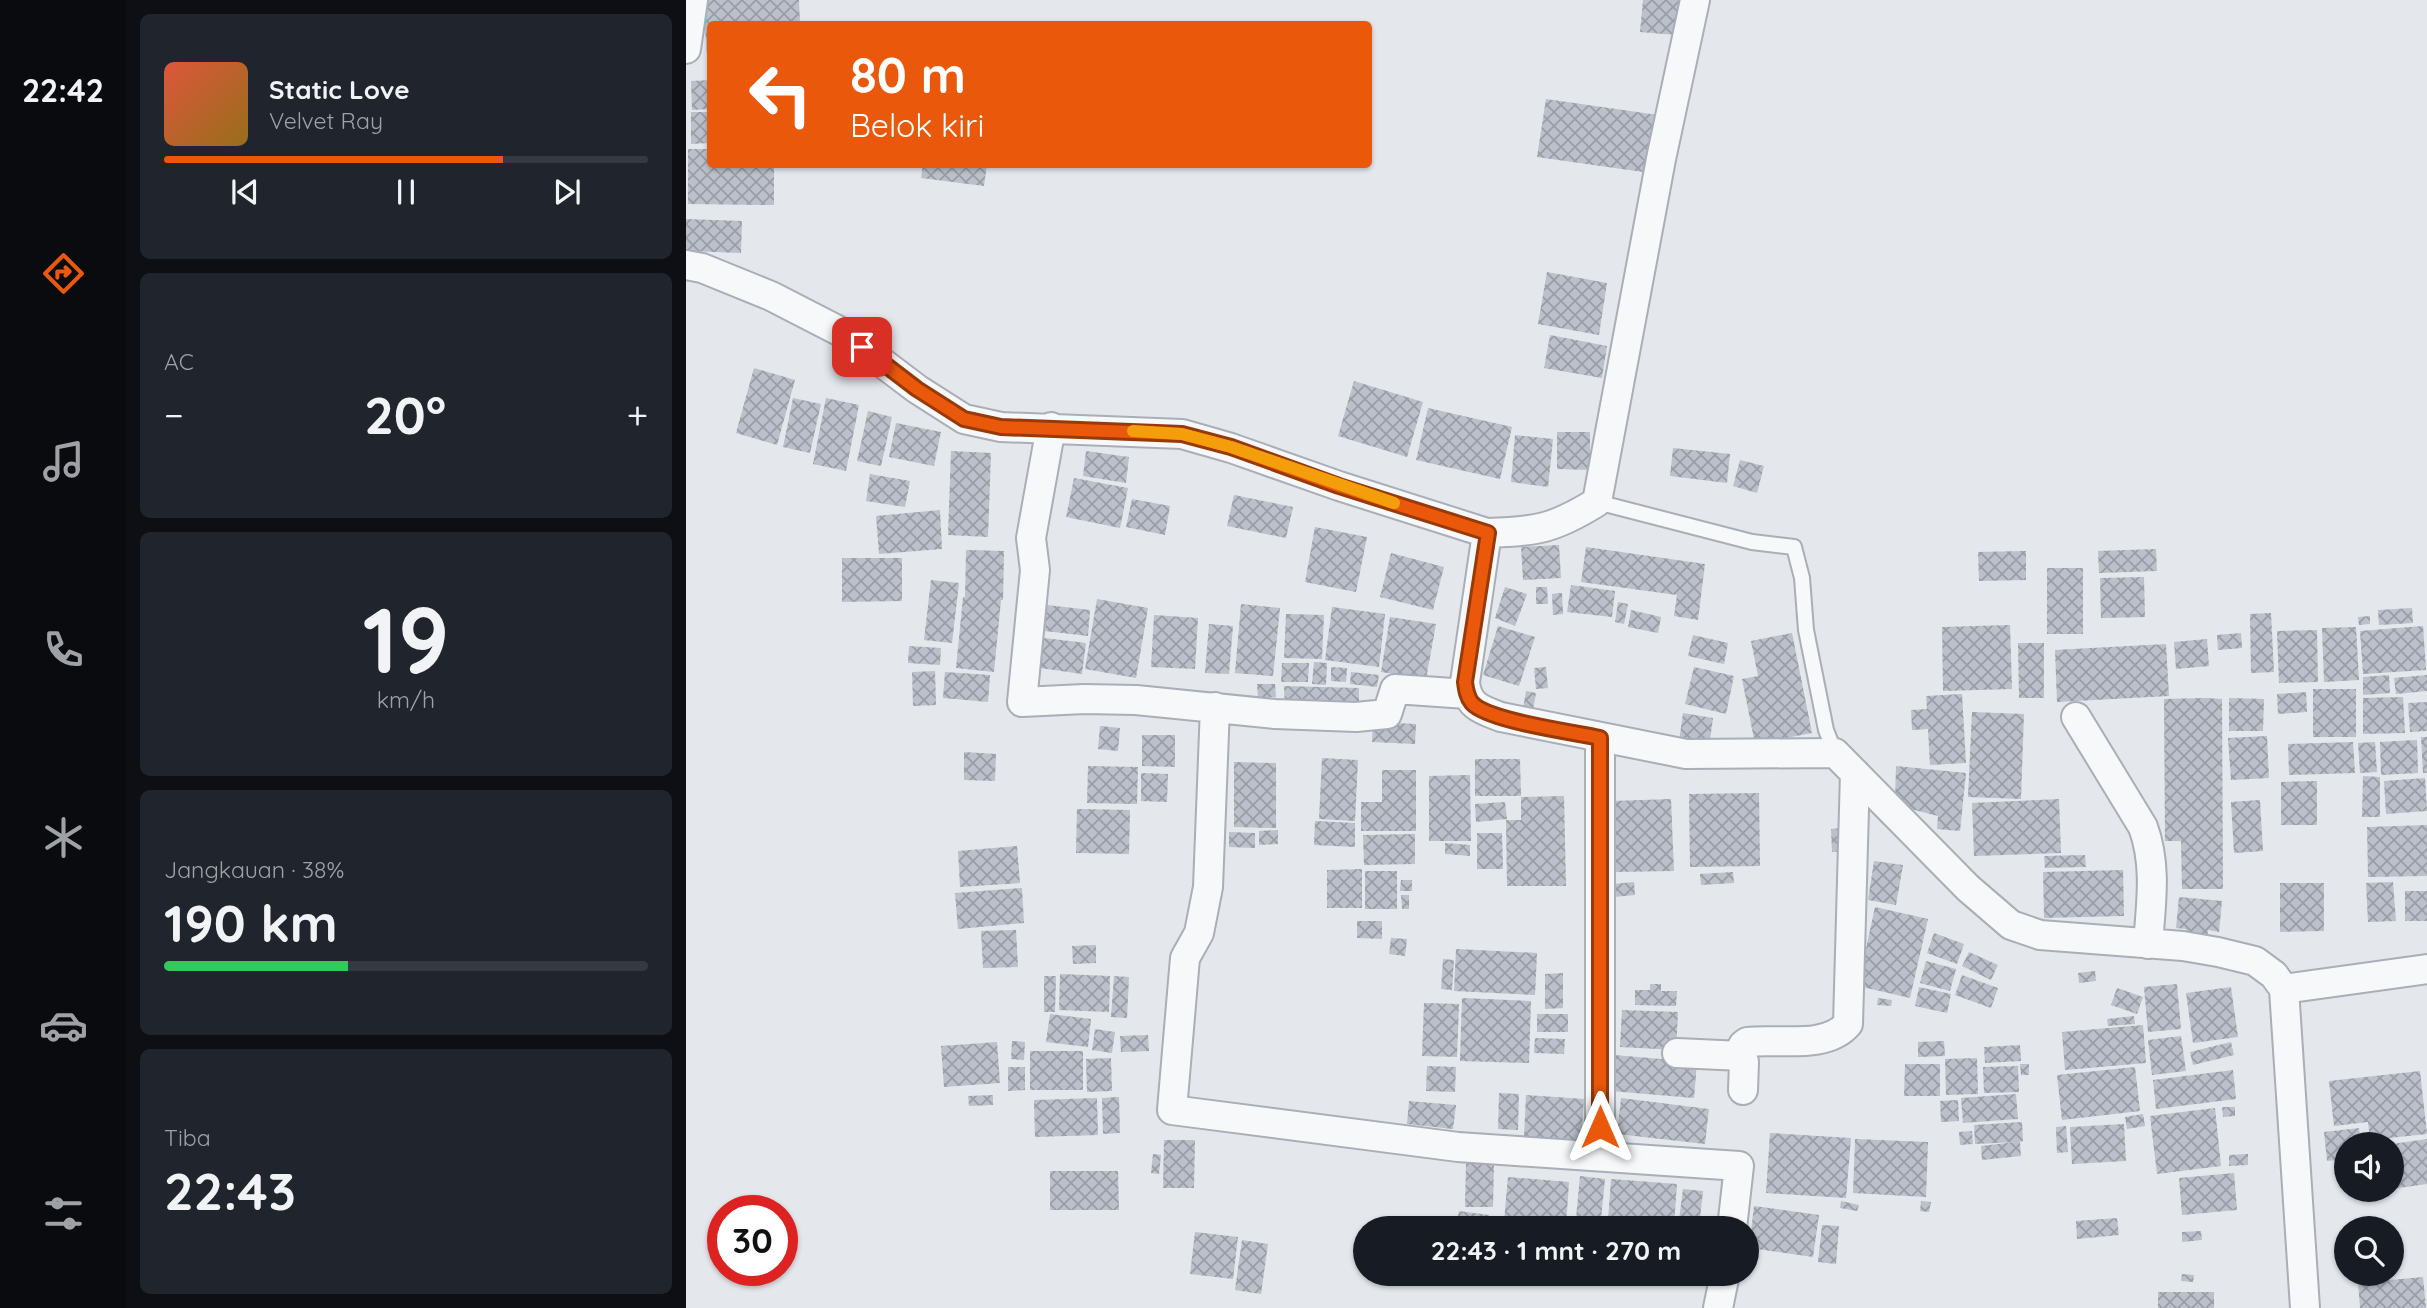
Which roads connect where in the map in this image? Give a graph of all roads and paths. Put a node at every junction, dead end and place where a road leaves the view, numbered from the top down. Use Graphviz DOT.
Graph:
graph roads {
  1 [pos="693,0"];
  2 [pos="1695,0"];
  3 [pos="686,49"];
  4 [pos="686,265"];
  5 [pos="1051,427"];
  6 [pos="1597,502"];
  7 [pos="1488,533"];
  8 [pos="1467,694"];
  9 [pos="1215,707"];
  10 [pos="2076,717"];
  11 [pos="1600,738"];
  12 [pos="1835,753"];
  13 [pos="1855,773"];
  14 [pos="2148,944"];
  15 [pos="2427,969"];
  16 [pos="2284,989"];
  17 [pos="1677,1053"];
  18 [pos="1739,1055"];
  19 [pos="1743,1090"];
  20 [pos="1600,1155"];
  21 [pos="1733,1216"];
  22 [pos="1723,1286"];
  23 [pos="1718,1308"];
  24 [pos="2305,1308"];
  1 -- 3 [label="street"];
  2 -- 6 [label="street"];
  4 -- 5 [label="street"];
  5 -- 7 [label="street"];
  5 -- 9 [label="street"];
  6 -- 7 [label="street"];
  6 -- 12 [label="lane"];
  7 -- 8 [label="street"];
  8 -- 9 [label="street"];
  8 -- 11 [label="street"];
  9 -- 20 [label="street"];
  10 -- 14 [label="street"];
  11 -- 12 [label="street"];
  11 -- 20 [label="street"];
  12 -- 13 [label="street"];
  13 -- 14 [label="street"];
  13 -- 18 [label="street"];
  14 -- 16 [label="street"];
  15 -- 16 [label="street"];
  16 -- 24 [label="street"];
  17 -- 18 [label="street"];
  18 -- 19 [label="street"];
  20 -- 21 [label="street"];
  22 -- 23 [label="street"];
}
